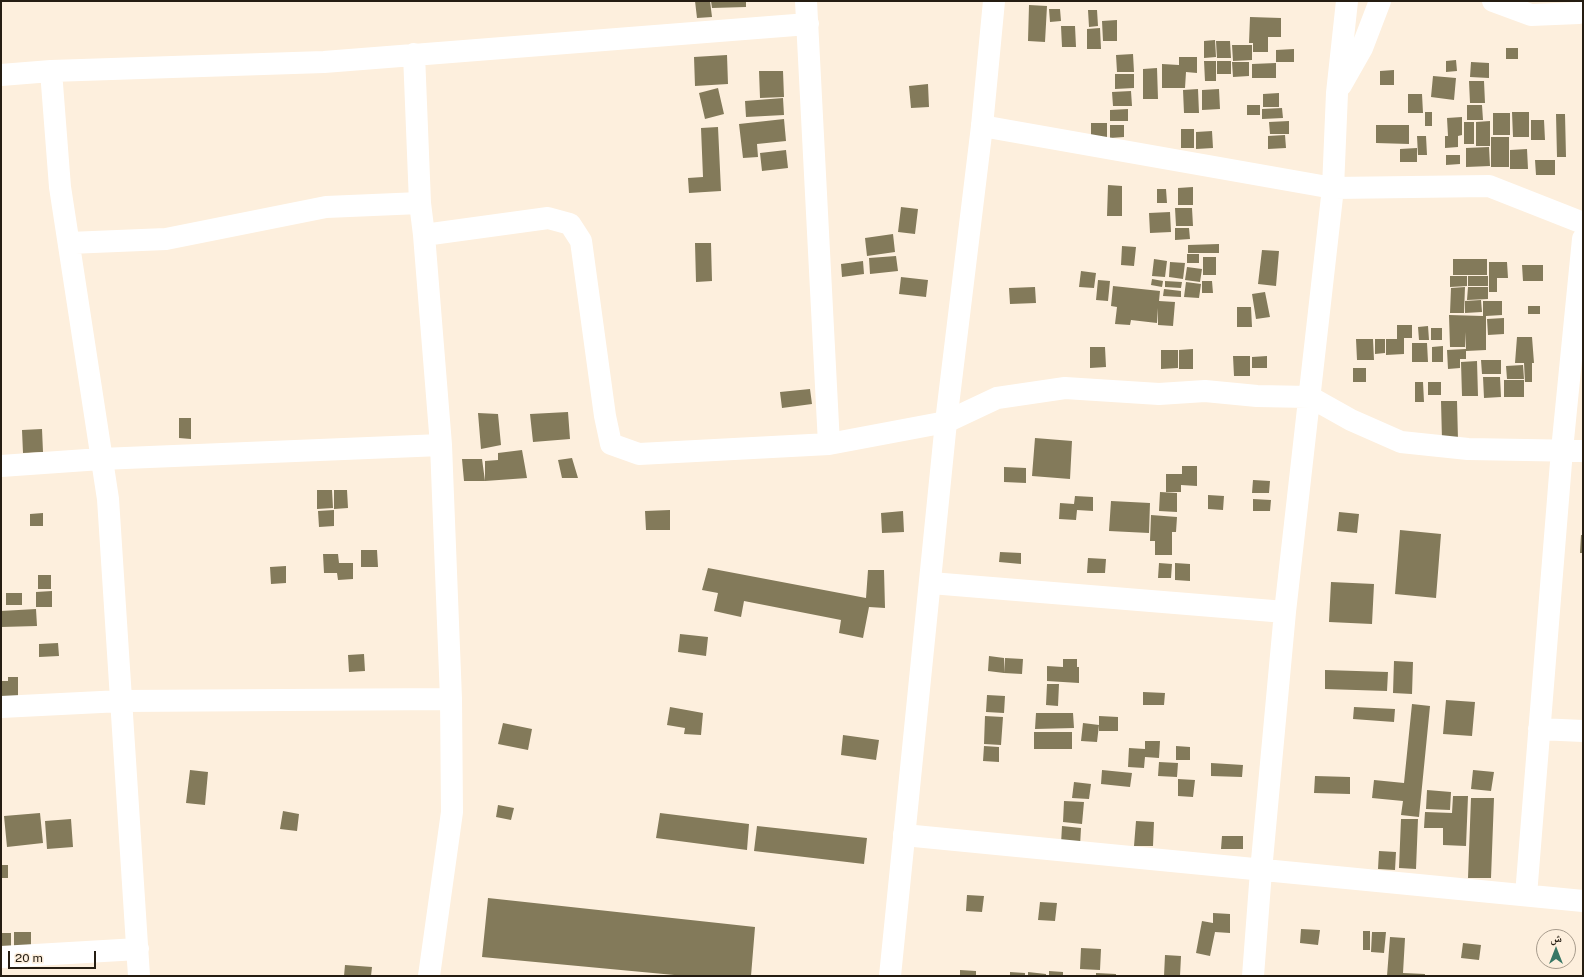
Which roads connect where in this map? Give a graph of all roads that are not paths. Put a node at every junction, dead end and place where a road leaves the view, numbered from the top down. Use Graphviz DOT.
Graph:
graph roads {
  1 [pos="806,1"];
  2 [pos="994,1"];
  3 [pos="1347,1"];
  4 [pos="1380,1"];
  5 [pos="1494,1"];
  6 [pos="1583,10"];
  7 [pos="808,24"];
  8 [pos="414,54"];
  9 [pos="51,71"];
  10 [pos="1,74"];
  11 [pos="1337,93"];
  12 [pos="982,126"];
  13 [pos="1333,188"];
  14 [pos="420,203"];
  15 [pos="1583,223"];
  16 [pos="424,235"];
  17 [pos="1583,240"];
  18 [pos="69,243"];
  19 [pos="1310,397"];
  20 [pos="946,422"];
  21 [pos="829,444"];
  22 [pos="441,445"];
  23 [pos="1562,450"];
  24 [pos="1583,451"];
  25 [pos="101,459"];
  26 [pos="1,466"];
  27 [pos="931,582"];
  28 [pos="1285,612"];
  29 [pos="451,699"];
  30 [pos="121,701"];
  31 [pos="1,707"];
  32 [pos="1539,729"];
  33 [pos="1583,731"];
  34 [pos="904,835"];
  35 [pos="1261,871"];
  36 [pos="1526,895"];
  37 [pos="1583,901"];
  38 [pos="138,948"];
  39 [pos="1,957"];
  40 [pos="139,976"];
  41 [pos="429,976"];
  42 [pos="890,976"];
  43 [pos="1253,976"];
  1 -- 7 [label="street"];
  2 -- 12 [label="street"];
  3 -- 11 [label="street"];
  4 -- 11 [label="street"];
  5 -- 6 [label="street"];
  7 -- 8 [label="street"];
  7 -- 21 [label="street"];
  8 -- 9 [label="street"];
  8 -- 14 [label="street"];
  9 -- 10 [label="street"];
  9 -- 18 [label="street"];
  11 -- 13 [label="street"];
  12 -- 13 [label="street"];
  12 -- 20 [label="street"];
  13 -- 15 [label="street"];
  13 -- 19 [label="street"];
  14 -- 16 [label="street"];
  14 -- 18 [label="street"];
  16 -- 21 [label="street"];
  16 -- 22 [label="street"];
  17 -- 23 [label="street"];
  18 -- 25 [label="street"];
  19 -- 20 [label="street"];
  19 -- 23 [label="street"];
  19 -- 28 [label="street"];
  20 -- 21 [label="street"];
  20 -- 27 [label="street"];
  22 -- 25 [label="street"];
  22 -- 29 [label="street"];
  23 -- 24 [label="street"];
  23 -- 32 [label="street"];
  25 -- 26 [label="street"];
  25 -- 30 [label="street"];
  27 -- 28 [label="street"];
  27 -- 34 [label="street"];
  28 -- 35 [label="street"];
  29 -- 30 [label="street"];
  29 -- 41 [label="street"];
  30 -- 31 [label="street"];
  30 -- 38 [label="street"];
  32 -- 33 [label="street"];
  32 -- 36 [label="street"];
  34 -- 35 [label="street"];
  34 -- 42 [label="street"];
  35 -- 36 [label="street"];
  35 -- 43 [label="street"];
  36 -- 37 [label="street"];
  38 -- 39 [label="street"];
  38 -- 40 [label="street"];
}
